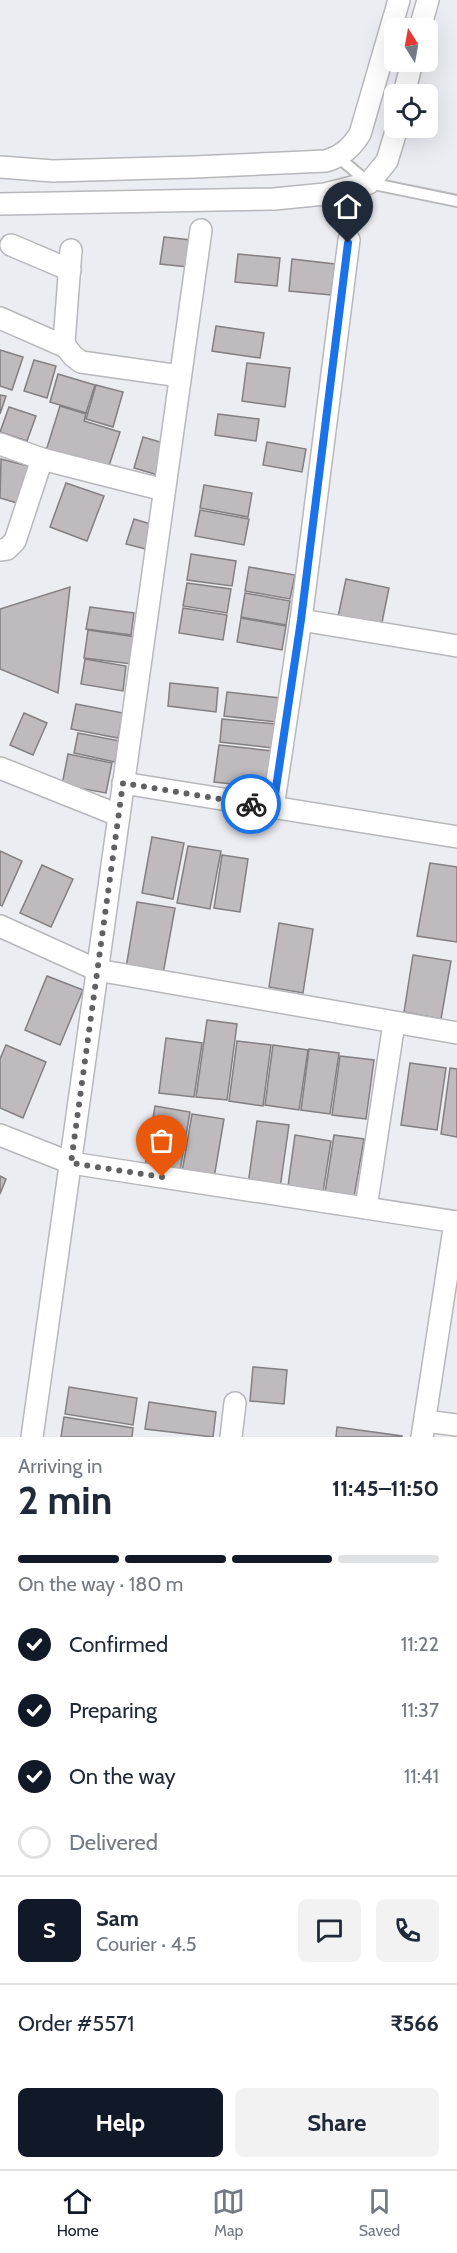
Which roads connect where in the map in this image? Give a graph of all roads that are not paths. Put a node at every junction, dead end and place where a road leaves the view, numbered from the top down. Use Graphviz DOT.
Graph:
graph roads {
  1 [pos="399,0"];
  2 [pos="428,0"];
  3 [pos="423,18"];
  4 [pos="394,138"];
  5 [pos="338,157"];
  6 [pos="0,167"];
  7 [pos="369,183"];
  8 [pos="457,201"];
  9 [pos="0,204"];
  10 [pos="201,230"];
  11 [pos="349,240"];
  12 [pos="11,245"];
  13 [pos="0,318"];
  14 [pos="66,347"];
  15 [pos="180,376"];
  16 [pos="0,444"];
  17 [pos="42,459"];
  18 [pos="165,490"];
  19 [pos="0,550"];
  20 [pos="301,620"];
  21 [pos="457,646"];
  22 [pos="0,768"];
  23 [pos="123,783"];
  24 [pos="273,808"];
  25 [pos="118,814"];
  26 [pos="457,837"];
  27 [pos="0,926"];
  28 [pos="97,970"];
  29 [pos="394,1023"];
  30 [pos="457,1033"];
  31 [pos="0,1135"];
  32 [pos="71,1163"];
  33 [pos="366,1208"];
  34 [pos="456,1222"];
  35 [pos="235,1402"];
  36 [pos="457,1425"];
  37 [pos="424,1429"];
  38 [pos="32,1437"];
  39 [pos="231,1437"];
  1 -- 5 [label="street"];
  2 -- 3 [label="street"];
  4 -- 7 [label="street"];
  5 -- 6 [label="street"];
  5 -- 7 [label="lane"];
  7 -- 8 [label="lane"];
  7 -- 9 [label="street"];
  10 -- 15 [label="street"];
  11 -- 20 [label="street"];
  12 -- 14 [label="street"];
  13 -- 14 [label="street"];
  14 -- 15 [label="street"];
  15 -- 18 [label="street"];
  16 -- 17 [label="street"];
  17 -- 18 [label="street"];
  17 -- 19 [label="street"];
  18 -- 23 [label="street"];
  20 -- 21 [label="street"];
  20 -- 24 [label="street"];
  22 -- 25 [label="street"];
  23 -- 24 [label="street"];
  23 -- 25 [label="street"];
  24 -- 26 [label="street"];
  25 -- 28 [label="street"];
  27 -- 28 [label="street"];
  28 -- 29 [label="street"];
  28 -- 32 [label="street"];
  29 -- 30 [label="street"];
  29 -- 33 [label="street"];
  31 -- 32 [label="street"];
  32 -- 33 [label="street"];
  32 -- 38 [label="street"];
  33 -- 34 [label="street"];
  34 -- 37 [label="street"];
  35 -- 39 [label="street"];
  36 -- 37 [label="street"];
}
